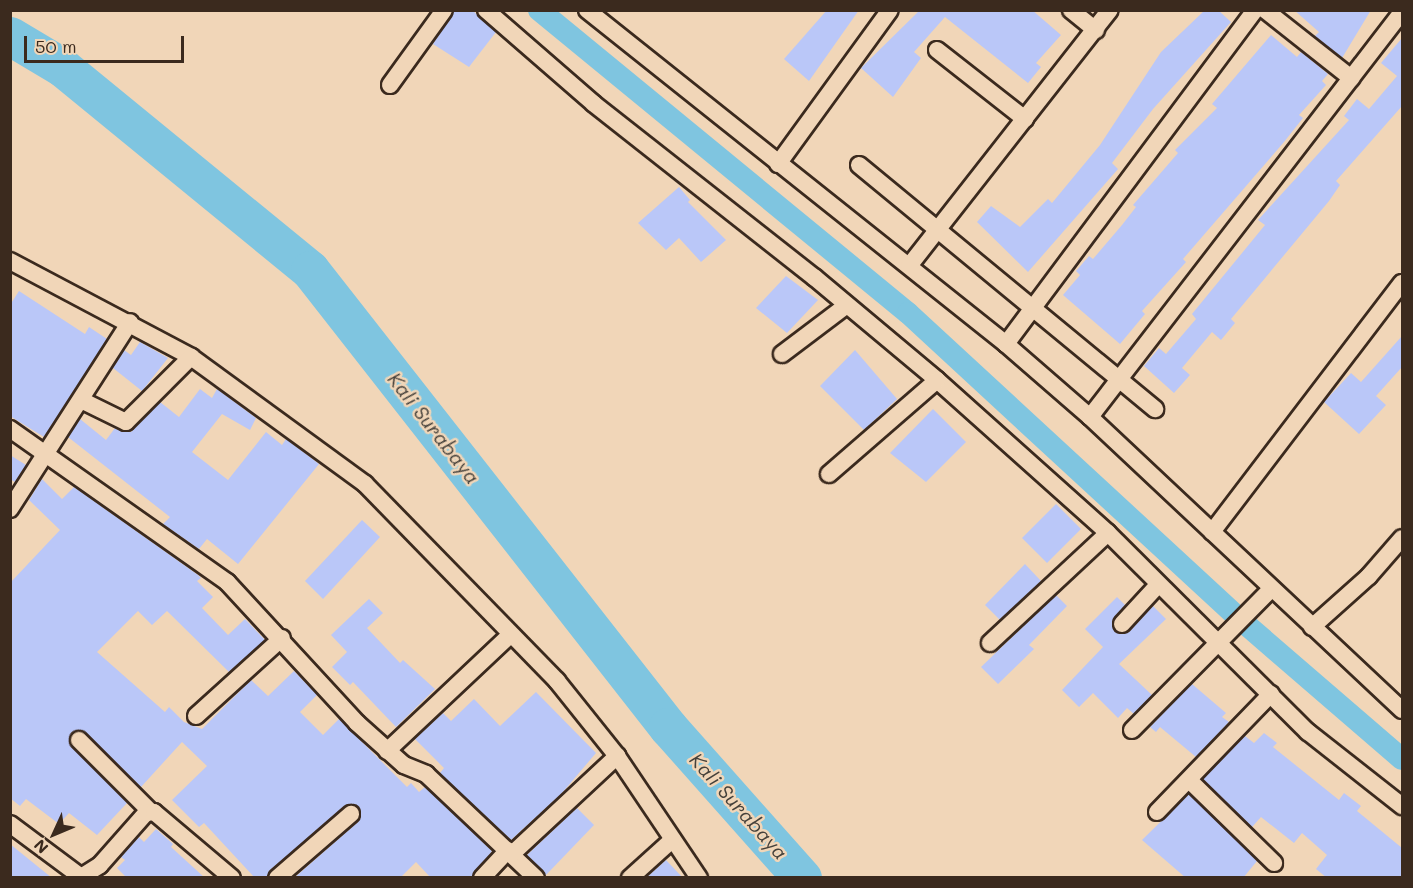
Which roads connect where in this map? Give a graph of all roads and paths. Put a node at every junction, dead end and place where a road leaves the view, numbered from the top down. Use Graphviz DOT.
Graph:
graph roads {
  1 [pos="444,10"];
  2 [pos="486,10"];
  3 [pos="587,10"];
  4 [pos="890,10"];
  5 [pos="1071,10"];
  6 [pos="1110,10"];
  7 [pos="1255,10"];
  8 [pos="1265,10"];
  9 [pos="1402,12"];
  10 [pos="1096,30"];
  11 [pos="937,50"];
  12 [pos="1351,78"];
  13 [pos="390,85"];
  14 [pos="1025,120"];
  15 [pos="778,164"];
  16 [pos="859,165"];
  17 [pos="937,231"];
  18 [pos="10,261"];
  19 [pos="909,266"];
  20 [pos="1402,283"];
  21 [pos="847,305"];
  22 [pos="1032,309"];
  23 [pos="130,322"];
  24 [pos="1006,344"];
  25 [pos="782,354"];
  26 [pos="191,357"];
  27 [pos="1120,379"];
  28 [pos="937,380"];
  29 [pos="81,400"];
  30 [pos="1155,409"];
  31 [pos="1090,417"];
  32 [pos="10,429"];
  33 [pos="48,453"];
  34 [pos="829,474"];
  35 [pos="10,509"];
  36 [pos="1212,532"];
  37 [pos="1108,533"];
  38 [pos="1402,538"];
  39 [pos="1158,585"];
  40 [pos="1268,587"];
  41 [pos="1122,624"];
  42 [pos="1312,627"];
  43 [pos="511,634"];
  44 [pos="282,638"];
  45 [pos="1219,640"];
  46 [pos="990,643"];
  47 [pos="1271,694"];
  48 [pos="1402,710"];
  49 [pos="196,716"];
  50 [pos="1132,730"];
  51 [pos="79,740"];
  52 [pos="387,751"];
  53 [pos="617,756"];
  54 [pos="1189,780"];
  55 [pos="1402,806"];
  56 [pos="150,811"];
  57 [pos="1157,812"];
  58 [pos="351,814"];
  59 [pos="10,824"];
  60 [pos="672,840"];
  61 [pos="510,852"];
  62 [pos="1274,863"];
  63 [pos="232,878"];
  64 [pos="277,878"];
  65 [pos="482,878"];
  66 [pos="536,878"];
  67 [pos="630,878"];
  68 [pos="699,878"];
  1 -- 13 [label="street"];
  2 -- 21 [label="street"];
  3 -- 15 [label="street"];
  4 -- 15 [label="street"];
  5 -- 10 [label="street"];
  6 -- 10 [label="street"];
  7 -- 22 [label="street"];
  8 -- 12 [label="street"];
  9 -- 12 [label="street"];
  10 -- 14 [label="street"];
  11 -- 14 [label="street"];
  12 -- 27 [label="street"];
  14 -- 17 [label="street"];
  15 -- 19 [label="street"];
  16 -- 17 [label="street"];
  17 -- 19 [label="street"];
  17 -- 22 [label="street"];
  18 -- 23 [label="street"];
  19 -- 24 [label="street"];
  20 -- 36 [label="street"];
  21 -- 25 [label="street"];
  21 -- 28 [label="street"];
  22 -- 24 [label="street"];
  22 -- 27 [label="street"];
  23 -- 26 [label="street"];
  23 -- 29 [label="street"];
  24 -- 31 [label="street"];
  26 -- 29 [label="street"];
  26 -- 43 [label="street"];
  27 -- 30 [label="street"];
  27 -- 31 [label="street"];
  28 -- 34 [label="street"];
  28 -- 37 [label="street"];
  29 -- 33 [label="street"];
  31 -- 36 [label="street"];
  32 -- 33 [label="street"];
  33 -- 35 [label="street"];
  33 -- 44 [label="street"];
  36 -- 40 [label="street"];
  37 -- 39 [label="street"];
  37 -- 46 [label="street"];
  38 -- 42 [label="street"];
  39 -- 41 [label="street"];
  39 -- 45 [label="street"];
  40 -- 42 [label="street"];
  40 -- 45 [label="street"];
  42 -- 48 [label="street"];
  43 -- 52 [label="street"];
  43 -- 53 [label="street"];
  44 -- 49 [label="street"];
  44 -- 52 [label="street"];
  45 -- 47 [label="street"];
  45 -- 50 [label="street"];
  47 -- 54 [label="street"];
  47 -- 55 [label="street"];
  51 -- 56 [label="street"];
  52 -- 61 [label="street"];
  53 -- 60 [label="street"];
  53 -- 61 [label="street"];
  54 -- 57 [label="street"];
  54 -- 62 [label="street"];
  56 -- 59 [label="street"];
  56 -- 63 [label="street"];
  58 -- 64 [label="street"];
  60 -- 67 [label="street"];
  60 -- 68 [label="street"];
  61 -- 65 [label="street"];
  61 -- 66 [label="street"];
}
